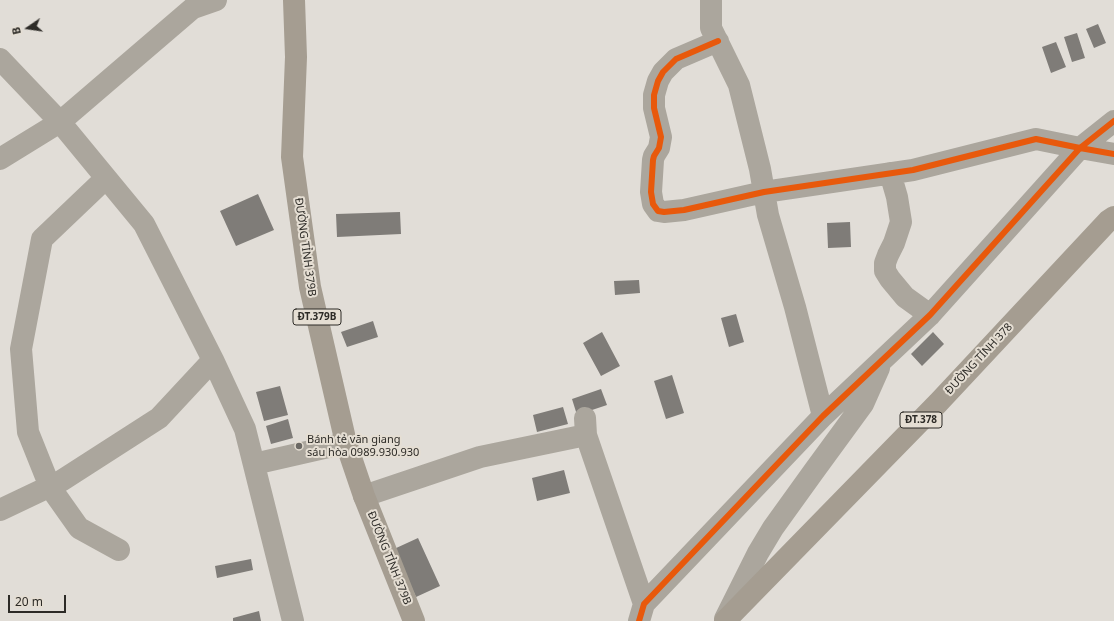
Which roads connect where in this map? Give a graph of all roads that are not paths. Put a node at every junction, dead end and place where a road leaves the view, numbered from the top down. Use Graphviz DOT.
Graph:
graph roads {
  1 [pos="216,0"];
  2 [pos="294,0"];
  3 [pos="711,0"];
  4 [pos="718,41"];
  5 [pos="0,59"];
  6 [pos="1114,121"];
  7 [pos="60,122"];
  8 [pos="1080,148"];
  9 [pos="1114,154"];
  10 [pos="0,159"];
  11 [pos="890,173"];
  12 [pos="106,178"];
  13 [pos="764,192"];
  14 [pos="1114,217"];
  15 [pos="930,315"];
  16 [pos="213,360"];
  17 [pos="883,360"];
  18 [pos="823,416"];
  19 [pos="346,443"];
  20 [pos="254,464"];
  21 [pos="50,487"];
  22 [pos="364,496"];
  23 [pos="0,510"];
  24 [pos="119,550"];
  25 [pos="642,612"];
  26 [pos="293,621"];
  27 [pos="414,621"];
  28 [pos="724,621"];
  1 -- 7 [label="street"];
  2 -- 19 [label="main road, ĐƯỜNG TỈNH 379B / ĐT.379B"];
  3 -- 4 [label="street"];
  4 -- 13 [label="street"];
  4 -- 13 [label="street"];
  5 -- 7 [label="street"];
  6 -- 8 [label="street"];
  7 -- 10 [label="street"];
  7 -- 12 [label="street"];
  8 -- 9 [label="street"];
  8 -- 11 [label="street"];
  8 -- 15 [label="street"];
  11 -- 13 [label="street"];
  11 -- 15 [label="street"];
  12 -- 16 [label="street"];
  12 -- 21 [label="street"];
  13 -- 18 [label="street"];
  14 -- 28 [label="main road, ĐƯỜNG TỈNH 378 / ĐT.378"];
  15 -- 17 [label="street"];
  16 -- 20 [label="street"];
  16 -- 21 [label="street"];
  17 -- 18 [label="street"];
  17 -- 28 [label="street"];
  18 -- 25 [label="street"];
  19 -- 20 [label="street"];
  19 -- 22 [label="main road, ĐƯỜNG TỈNH 379B / ĐT.379B"];
  20 -- 26 [label="street"];
  21 -- 23 [label="street"];
  21 -- 24 [label="street"];
  22 -- 25 [label="street"];
  22 -- 27 [label="main road, ĐƯỜNG TỈNH 379B / ĐT.379B"];
}
